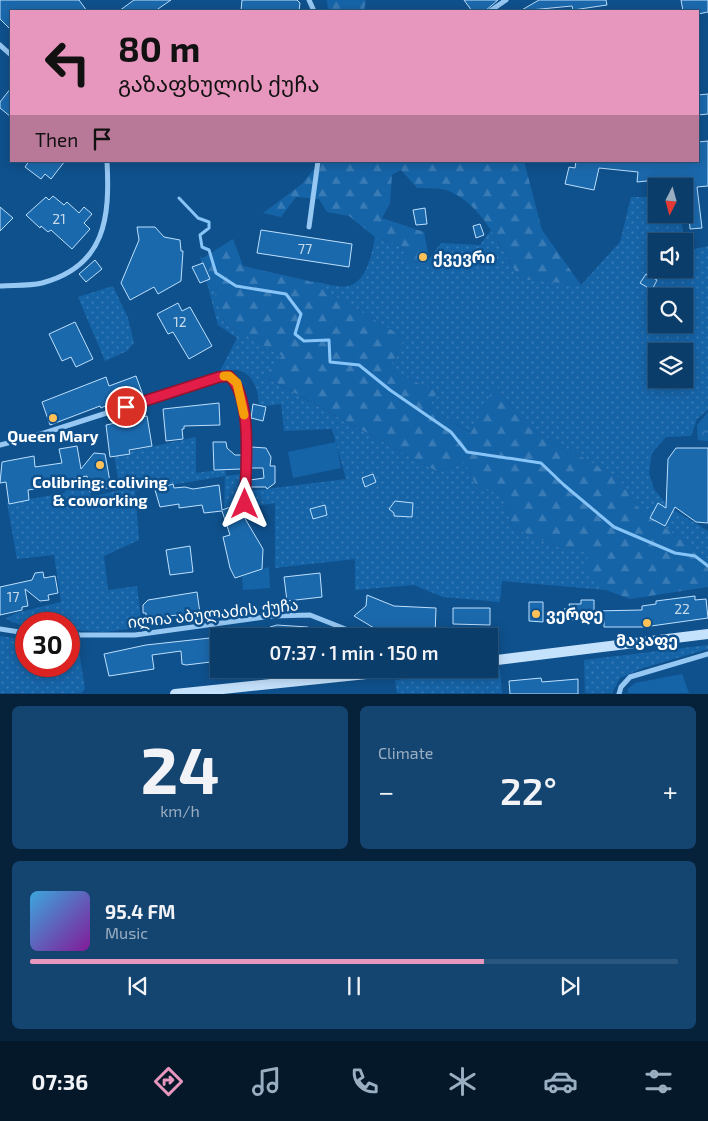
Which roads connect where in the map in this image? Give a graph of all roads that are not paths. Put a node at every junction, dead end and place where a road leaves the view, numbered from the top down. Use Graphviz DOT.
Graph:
graph roads {
  1 [pos="506,0"];
  2 [pos="491,10"];
  3 [pos="0,45"];
  4 [pos="10,54"];
  5 [pos="107,162"];
  6 [pos="318,162"];
  7 [pos="309,227"];
  8 [pos="0,286"];
  9 [pos="0,445"];
  10 [pos="245,504"];
  11 [pos="343,628"];
  12 [pos="0,629"];
  13 [pos="15,631"];
  14 [pos="708,634"];
  15 [pos="80,635"];
  16 [pos="708,654"];
  17 [pos="498,660"];
  18 [pos="314,678"];
  19 [pos="175,694"];
  20 [pos="619,694"];
  1 -- 2 [label="street"];
  3 -- 4 [label="street"];
  5 -- 8 [label="street"];
  6 -- 7 [label="street"];
  9 -- 10 [label="street"];
  11 -- 15 [label="street, ილია აბულაძის ქუჩა"];
  12 -- 13 [label="street"];
  14 -- 17 [label="main road"];
  16 -- 20 [label="street"];
  18 -- 19 [label="main road"];
}
